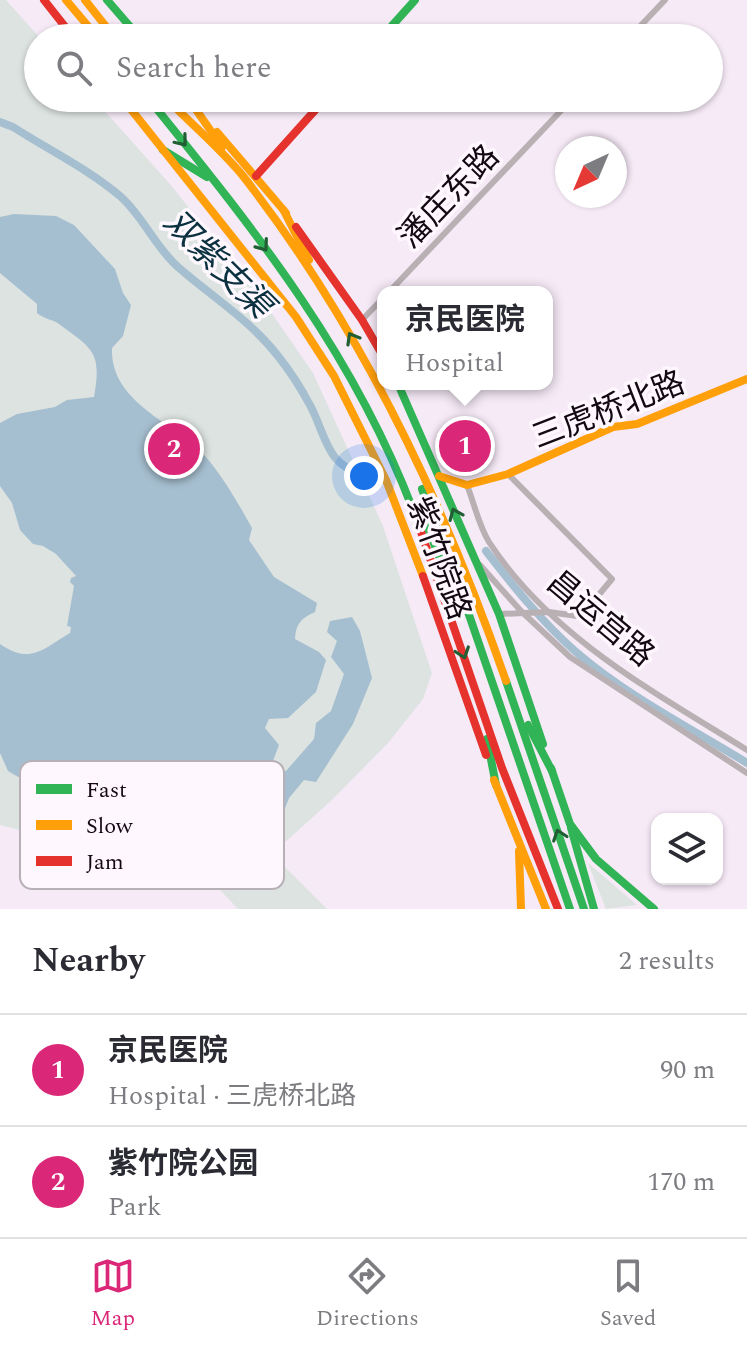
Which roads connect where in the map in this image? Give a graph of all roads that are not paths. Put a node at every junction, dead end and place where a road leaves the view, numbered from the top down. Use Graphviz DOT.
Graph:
graph roads {
  1 [pos="44,0"];
  2 [pos="66,0"];
  3 [pos="85,0"];
  4 [pos="107,0"];
  5 [pos="119,0"];
  6 [pos="415,0"];
  7 [pos="665,0"];
  8 [pos="116,12"];
  9 [pos="63,24"];
  10 [pos="86,24"];
  11 [pos="104,24"];
  12 [pos="127,24"];
  13 [pos="394,24"];
  14 [pos="642,24"];
  15 [pos="133,112"];
  16 [pos="159,112"];
  17 [pos="180,112"];
  18 [pos="197,112"];
  19 [pos="199,112"];
  20 [pos="313,112"];
  21 [pos="560,112"];
  22 [pos="163,150"];
  23 [pos="241,174"];
  24 [pos="256,176"];
  25 [pos="217,184"];
  26 [pos="284,211"];
  27 [pos="395,286"];
  28 [pos="326,292"];
  29 [pos="377,304"];
  30 [pos="362,320"];
  31 [pos="377,346"];
  32 [pos="747,379"];
  33 [pos="377,384"];
  34 [pos="381,390"];
  35 [pos="401,390"];
  36 [pos="394,414"];
  37 [pos="379,427"];
  38 [pos="508,474"];
  39 [pos="439,476"];
  40 [pos="467,485"];
  41 [pos="476,561"];
  42 [pos="521,611"];
  43 [pos="549,612"];
  44 [pos="499,614"];
  45 [pos="509,688"];
  46 [pos="480,703"];
  47 [pos="747,750"];
  48 [pos="552,771"];
  49 [pos="747,773"];
  50 [pos="496,785"];
  51 [pos="570,824"];
  52 [pos="519,847"];
  53 [pos="556,872"];
  54 [pos="521,909"];
  55 [pos="546,909"];
  56 [pos="564,909"];
  57 [pos="584,909"];
  58 [pos="594,909"];
  59 [pos="654,909"];
  1 -- 9 [label="main road"];
  2 -- 10 [label="main road"];
  3 -- 11 [label="main road"];
  4 -- 8 [label="main road"];
  5 -- 8 [label="street"];
  6 -- 13 [label="main road"];
  7 -- 14 [label="street"];
  8 -- 12 [label="main road"];
  15 -- 22 [label="main road, 紫竹院路"];
  16 -- 25 [label="main road, 紫竹院路, one-way"];
  17 -- 23 [label="main road, 紫竹院路"];
  18 -- 23 [label="main road"];
  19 -- 24 [label="main road"];
  20 -- 24 [label="main road"];
  21 -- 27 [label="street, 潘庄东路"];
  22 -- 25 [label="main road"];
  22 -- 50 [label="main road, 紫竹院路"];
  23 -- 28 [label="main road, 紫竹院路"];
  24 -- 26 [label="main road"];
  25 -- 37 [label="main road, 紫竹院路, one-way"];
  26 -- 28 [label="main road"];
  26 -- 30 [label="main road"];
  33 -- 28 [label="main road, 紫竹院路, one-way"];
  29 -- 30 [label="street"];
  30 -- 31 [label="main road"];
  32 -- 38 [label="main road, 三虎桥北路"];
  36 -- 34 [label="main road, 紫竹院路, one-way"];
  35 -- 39 [label="main road"];
  36 -- 45 [label="main road, 紫竹院路"];
  36 -- 53 [label="main road"];
  37 -- 46 [label="main road, 紫竹院路, one-way"];
  37 -- 53 [label="main road"];
  38 -- 40 [label="main road, 三虎桥北路"];
  38 -- 43 [label="street, 昌运宫路"];
  39 -- 40 [label="main road"];
  41 -- 39 [label="main road, one-way"];
  40 -- 43 [label="street, 昌运宫路"];
  41 -- 42 [label="street"];
  41 -- 44 [label="main road"];
  42 -- 43 [label="street, 昌运宫路"];
  42 -- 44 [label="street, 昌运宫路"];
  42 -- 49 [label="street"];
  43 -- 47 [label="street, 昌运宫路"];
  44 -- 48 [label="main road"];
  45 -- 48 [label="main road"];
  57 -- 45 [label="main road, 紫竹院路, one-way"];
  46 -- 50 [label="main road"];
  46 -- 56 [label="main road, 紫竹院路"];
  48 -- 51 [label="main road"];
  50 -- 52 [label="main road, 紫竹院路"];
  51 -- 58 [label="main road"];
  51 -- 59 [label="main road"];
  52 -- 54 [label="main road"];
  52 -- 55 [label="main road, 紫竹院路"];
  53 -- 56 [label="main road"];
}
